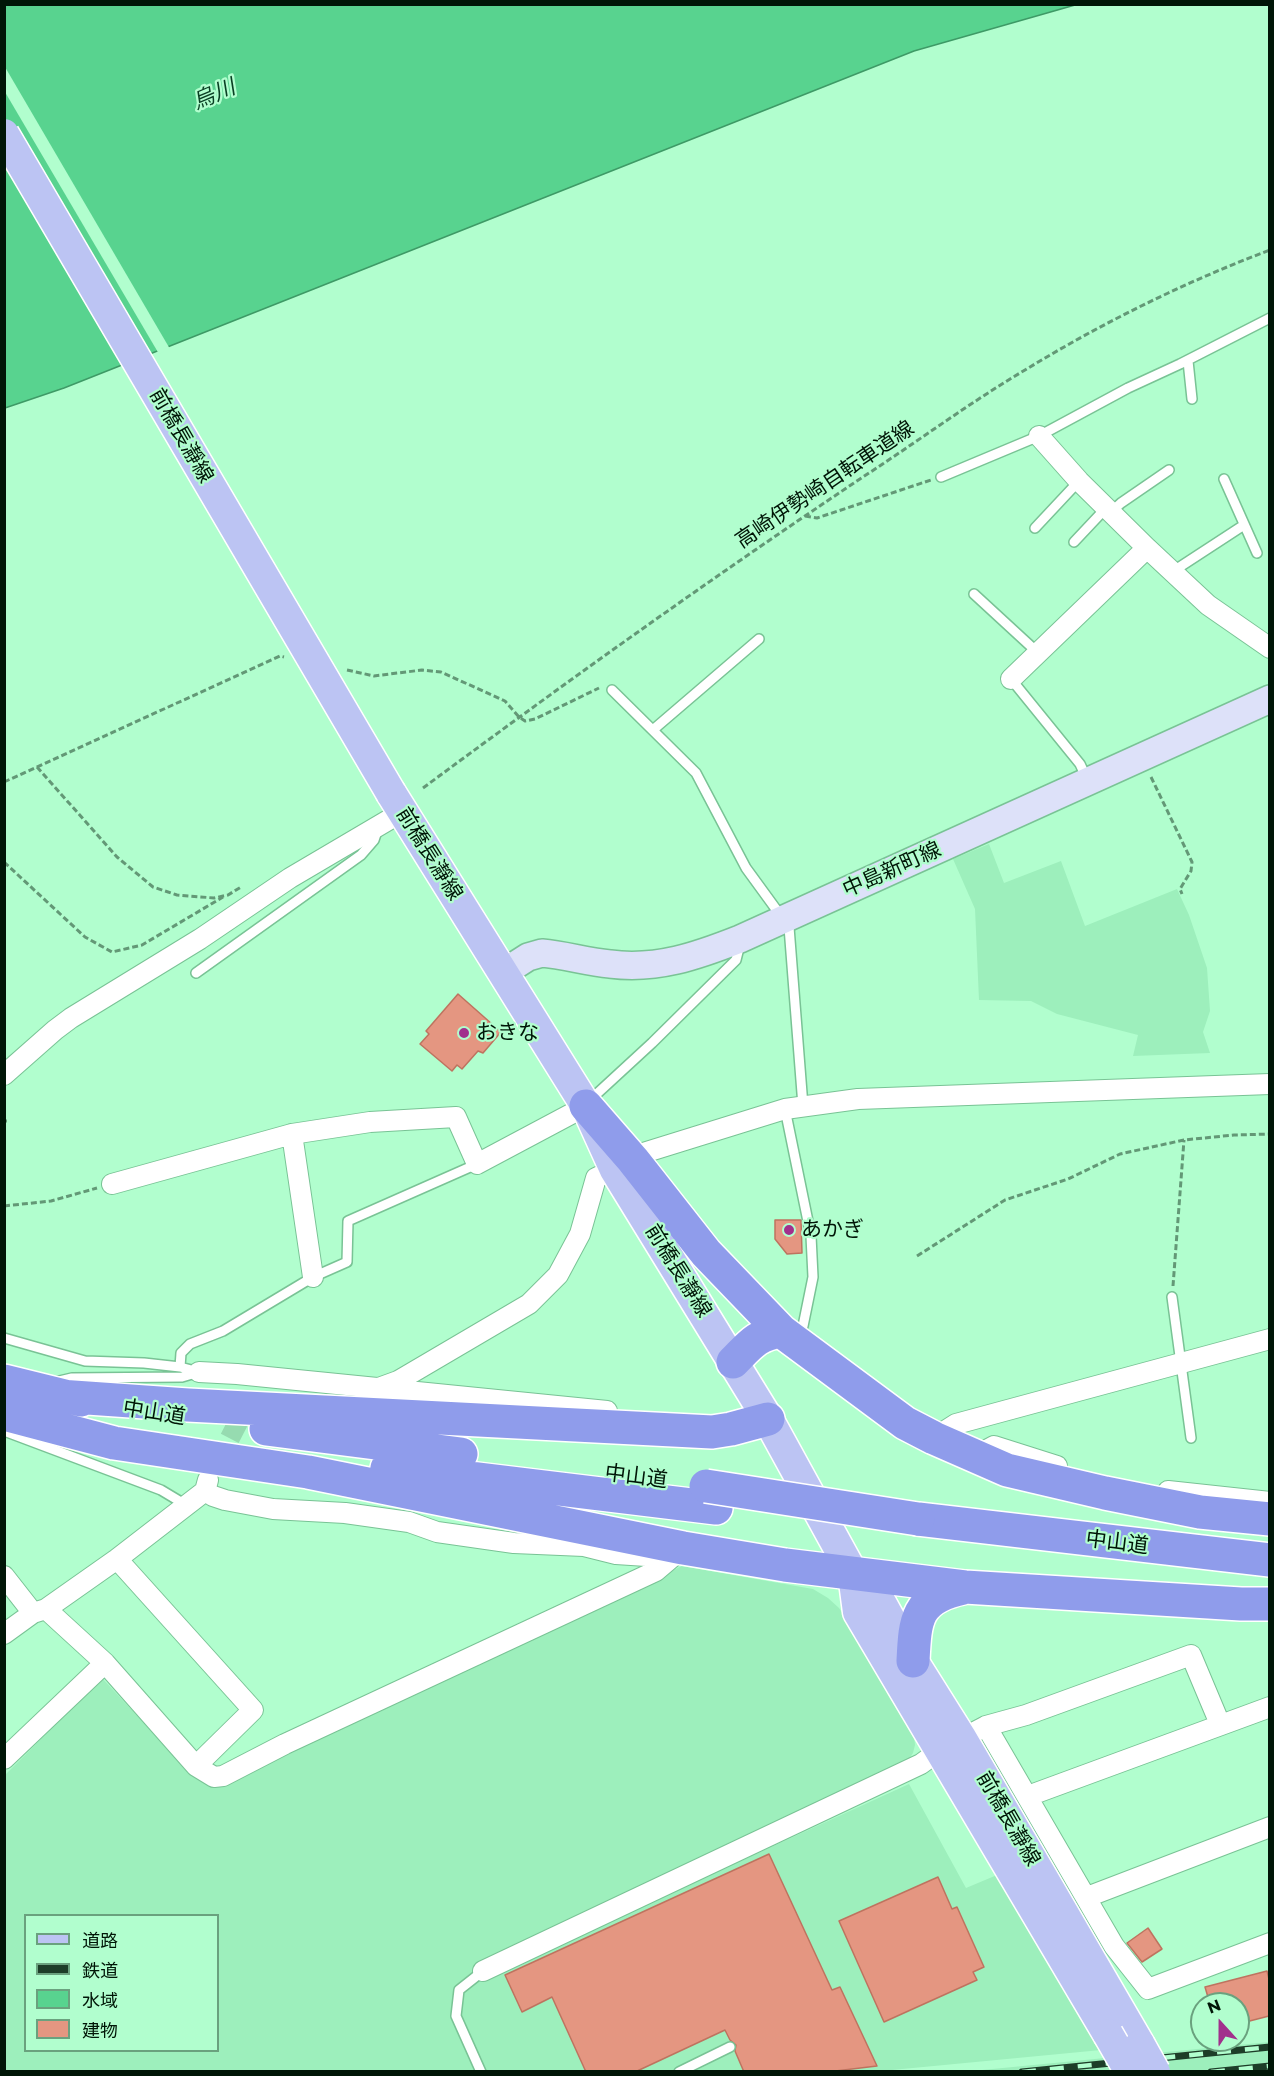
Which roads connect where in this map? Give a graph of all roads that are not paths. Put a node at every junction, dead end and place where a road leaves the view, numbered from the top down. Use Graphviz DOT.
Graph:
graph roads {
  1 [pos="4,134"];
  2 [pos="1269,318"];
  3 [pos="1188,361"];
  4 [pos="1192,399"];
  5 [pos="1040,436"];
  6 [pos="1169,470"];
  7 [pos="941,477"];
  8 [pos="1224,479"];
  9 [pos="1079,481"];
  10 [pos="1108,510"];
  11 [pos="1244,525"];
  12 [pos="1035,528"];
  13 [pos="1074,542"];
  14 [pos="1147,548"];
  15 [pos="1257,553"];
  16 [pos="1172,572"];
  17 [pos="974,594"];
  18 [pos="759,639"];
  19 [pos="1269,648"];
  20 [pos="1037,652"];
  21 [pos="1011,679"];
  22 [pos="612,690"];
  23 [pos="1269,699"];
  24 [pos="654,729"];
  25 [pos="1088,781"];
  26 [pos="390,810"];
  27 [pos="783,919"];
  28 [pos="740,939"];
  29 [pos="196,973"];
  30 [pos="503,973"];
  31 [pos="4,1075"];
  32 [pos="1269,1084"];
  33 [pos="586,1106"];
  34 [pos="794,1107"];
  35 [pos="292,1134"];
  36 [pos="477,1164"];
  37 [pos="624,1165"];
  38 [pos="112,1184"];
  39 [pos="314,1277"];
  40 [pos="1172,1297"];
  41 [pos="788,1336"];
  42 [pos="4,1338"];
  43 [pos="1269,1339"];
  44 [pos="1181,1361"];
  45 [pos="733,1362"];
  46 [pos="190,1369"];
  47 [pos="259,1376"];
  48 [pos="376,1389"];
  49 [pos="24,1392"];
  50 [pos="251,1396"];
  51 [pos="4,1414"];
  52 [pos="687,1419"];
  53 [pos="768,1419"];
  54 [pos="4,1431"];
  55 [pos="934,1438"];
  56 [pos="1191,1438"];
  57 [pos="975,1456"];
  58 [pos="711,1497"];
  59 [pos="1269,1502"];
  60 [pos="186,1505"];
  61 [pos="1269,1519"];
  62 [pos="920,1528"];
  63 [pos="677,1552"];
  64 [pos="117,1559"];
  65 [pos="1269,1560"];
  66 [pos="853,1574"];
  67 [pos="4,1576"];
  68 [pos="1269,1579"];
  69 [pos="964,1587"];
  70 [pos="1269,1604"];
  71 [pos="39,1611"];
  72 [pos="4,1634"];
  73 [pos="913,1661"];
  74 [pos="105,1664"];
  75 [pos="1269,1707"];
  76 [pos="1220,1725"];
  77 [pos="963,1739"];
  78 [pos="4,1759"];
  79 [pos="196,1766"];
  80 [pos="1028,1796"];
  81 [pos="1269,1827"];
  82 [pos="1087,1897"];
  83 [pos="1269,1943"];
  84 [pos="483,1971"];
  85 [pos="730,2048"];
  86 [pos="1135,2058"];
  87 [pos="481,2072"];
  88 [pos="679,2072"];
  89 [pos="1155,2072"];
  1 -- 26 [label="main road, 前橋長瀞線, bridge"];
  2 -- 3 [label="lane"];
  3 -- 4 [label="lane"];
  3 -- 5 [label="lane"];
  5 -- 7 [label="lane"];
  5 -- 9 [label="street"];
  6 -- 10 [label="lane"];
  8 -- 11 [label="lane"];
  9 -- 10 [label="street"];
  9 -- 12 [label="lane"];
  10 -- 13 [label="lane"];
  10 -- 14 [label="street"];
  11 -- 15 [label="lane"];
  11 -- 16 [label="lane"];
  14 -- 16 [label="street"];
  14 -- 20 [label="street"];
  16 -- 19 [label="street"];
  17 -- 20 [label="lane"];
  18 -- 24 [label="lane"];
  20 -- 21 [label="street"];
  21 -- 25 [label="lane"];
  22 -- 24 [label="lane"];
  23 -- 25 [label="main road, 中島新町線"];
  24 -- 27 [label="lane"];
  25 -- 27 [label="main road, 中島新町線"];
  26 -- 29 [label="lane"];
  26 -- 30 [label="main road, 前橋長瀞線"];
  26 -- 31 [label="street"];
  27 -- 28 [label="main road, 中島新町線"];
  27 -- 34 [label="lane"];
  28 -- 30 [label="main road, 中島新町線"];
  28 -- 33 [label="lane"];
  30 -- 33 [label="main road, 前橋長瀞線"];
  32 -- 34 [label="street"];
  33 -- 36 [label="street"];
  33 -- 37 [label="highway"];
  34 -- 37 [label="street"];
  34 -- 41 [label="lane"];
  35 -- 36 [label="street"];
  35 -- 38 [label="street"];
  35 -- 39 [label="street"];
  36 -- 39 [label="lane"];
  37 -- 41 [label="highway"];
  37 -- 45 [label="main road, 前橋長瀞線"];
  37 -- 48 [label="street"];
  39 -- 46 [label="lane"];
  40 -- 44 [label="lane"];
  41 -- 45 [label="highway"];
  41 -- 55 [label="highway"];
  42 -- 46 [label="lane"];
  43 -- 44 [label="street"];
  44 -- 55 [label="street"];
  44 -- 56 [label="lane"];
  45 -- 53 [label="main road, 前橋長瀞線"];
  46 -- 47 [label="street"];
  46 -- 49 [label="lane"];
  47 -- 48 [label="street"];
  47 -- 50 [label="street"];
  48 -- 52 [label="street"];
  49 -- 53 [label="highway"];
  49 -- 58 [label="highway, 中山道"];
  49 -- 58 [label="highway, 中山道"];
  51 -- 63 [label="highway"];
  53 -- 66 [label="main road, 前橋長瀞線"];
  54 -- 60 [label="lane"];
  55 -- 57 [label="highway"];
  57 -- 59 [label="street"];
  57 -- 61 [label="highway"];
  58 -- 62 [label="highway, 中山道"];
  60 -- 63 [label="street"];
  60 -- 64 [label="street"];
  62 -- 65 [label="highway, 中山道"];
  62 -- 68 [label="highway, 中山道"];
  63 -- 66 [label="highway"];
  63 -- 79 [label="street"];
  64 -- 71 [label="street"];
  64 -- 79 [label="street"];
  66 -- 69 [label="highway"];
  66 -- 73 [label="main road, 前橋長瀞線"];
  66 -- 77 [label="main road, 前橋長瀞線"];
  67 -- 71 [label="street"];
  69 -- 70 [label="highway"];
  69 -- 73 [label="highway"];
  71 -- 72 [label="street"];
  71 -- 74 [label="street"];
  73 -- 77 [label="main road, 前橋長瀞線"];
  74 -- 78 [label="street"];
  74 -- 79 [label="street"];
  75 -- 76 [label="street"];
  76 -- 77 [label="street"];
  76 -- 80 [label="street"];
  77 -- 80 [label="street"];
  77 -- 84 [label="street"];
  77 -- 86 [label="main road, 前橋長瀞線"];
  77 -- 86 [label="main road, 前橋長瀞線, bridge"];
  80 -- 82 [label="street"];
  81 -- 82 [label="street"];
  82 -- 83 [label="street"];
  84 -- 87 [label="lane"];
  85 -- 88 [label="lane"];
  86 -- 89 [label="main road, 前橋長瀞線, bridge"];
}
